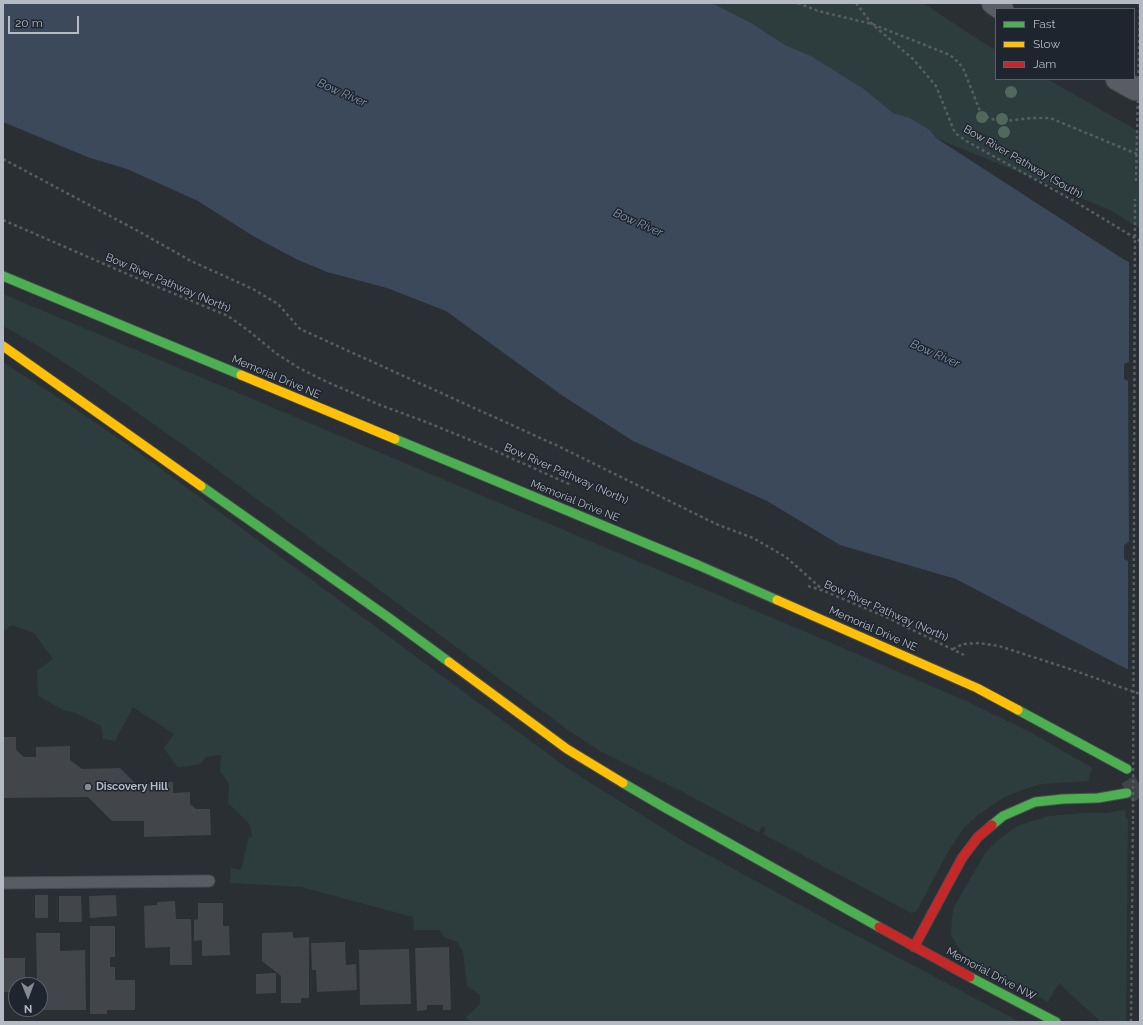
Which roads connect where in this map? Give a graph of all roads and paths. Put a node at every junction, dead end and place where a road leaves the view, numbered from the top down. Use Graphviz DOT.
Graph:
graph roads {
  1 [pos="798,3"];
  2 [pos="856,3"];
  3 [pos="1140,3"];
  4 [pos="872,24"];
  5 [pos="1137,154"];
  6 [pos="3,159"];
  7 [pos="1136,181"];
  8 [pos="1135,199"];
  9 [pos="3,220"];
  10 [pos="1140,241"];
  11 [pos="3,276"];
  12 [pos="3,346"];
  13 [pos="576,487"];
  14 [pos="803,585"];
  15 [pos="824,591"];
  16 [pos="1140,694"];
  17 [pos="1127,769"];
  18 [pos="1127,793"];
  19 [pos="209,881"];
  20 [pos="3,883"];
  21 [pos="914,948"];
  22 [pos="1056,1022"];
  23 [pos="1131,1022"];
  1 -- 4 [label="path"];
  2 -- 4 [label="path"];
  3 -- 5 [label="path, bridge"];
  4 -- 5 [label="path"];
  4 -- 10 [label="path, Bow River Pathway (South)"];
  5 -- 7 [label="path, bridge"];
  6 -- 15 [label="path"];
  8 -- 23 [label="path, bridge"];
  9 -- 13 [label="path, Bow River Pathway (North)"];
  11 -- 17 [label="main road, Memorial Drive NE"];
  12 -- 21 [label="main road"];
  14 -- 15 [label="path, Bow River Pathway (North)"];
  15 -- 16 [label="path, Bow River Pathway (North)"];
  18 -- 21 [label="main road"];
  19 -- 20 [label="lane"];
  21 -- 22 [label="main road, Memorial Drive NW"];
}
